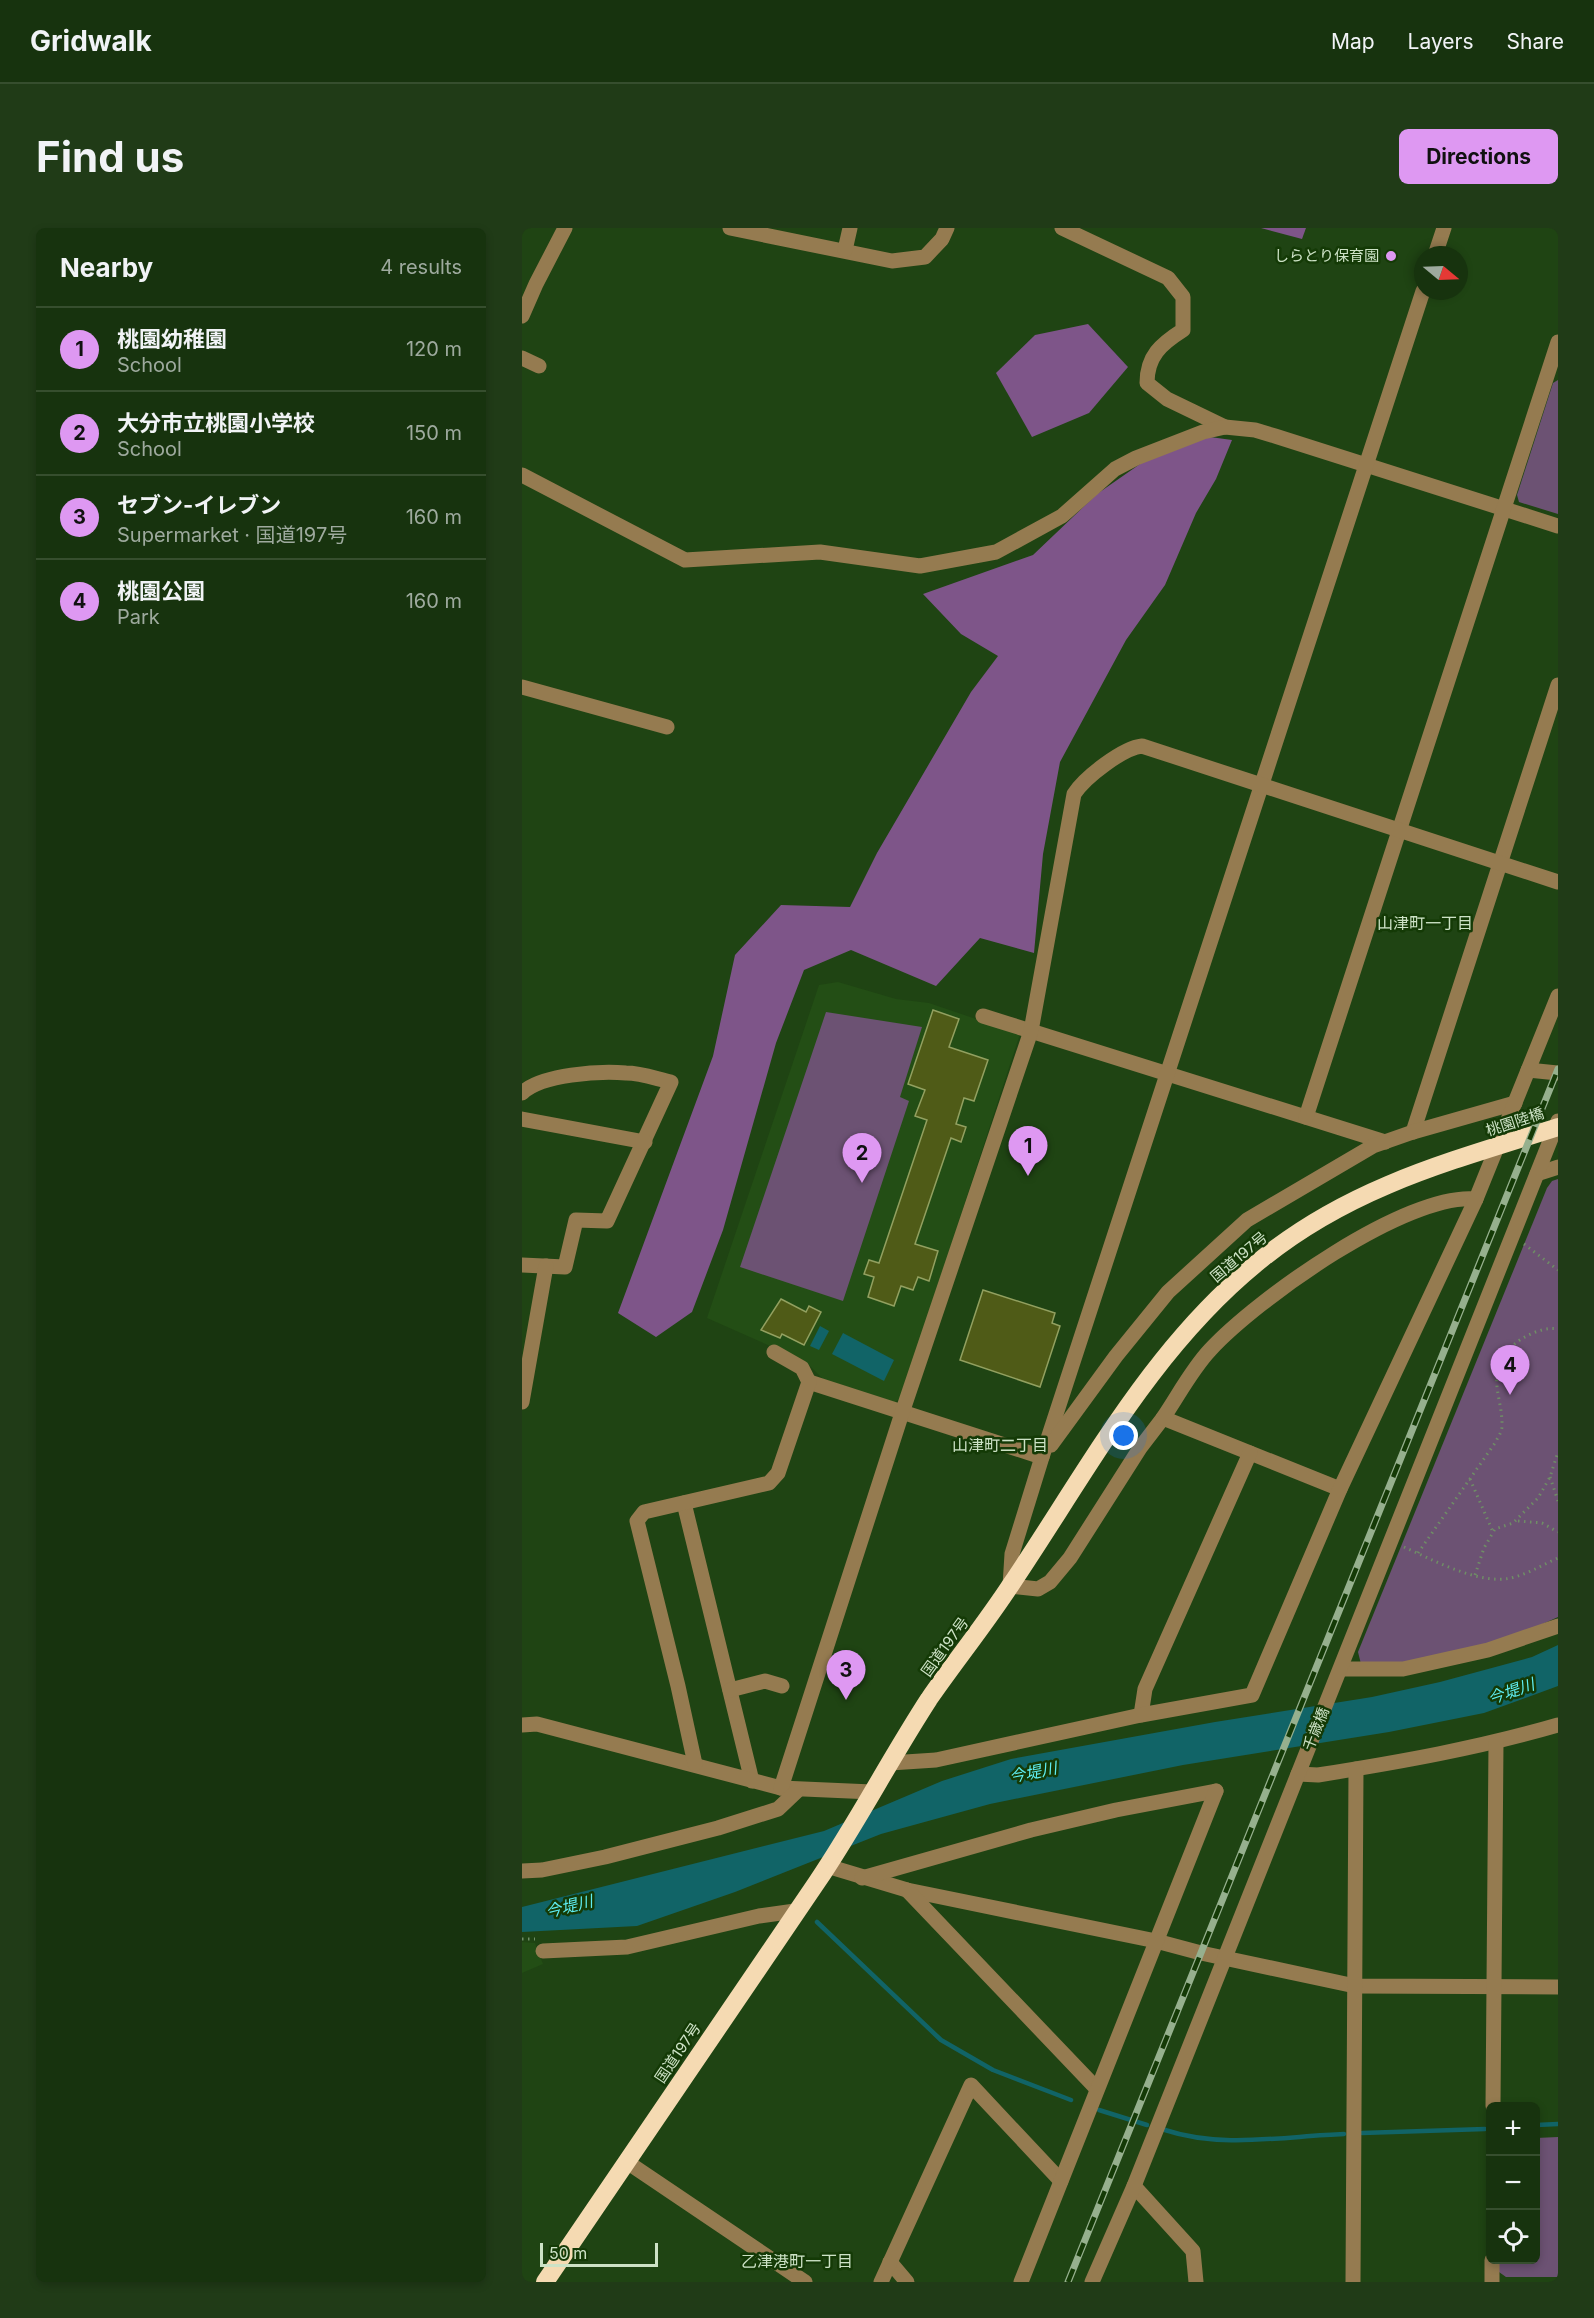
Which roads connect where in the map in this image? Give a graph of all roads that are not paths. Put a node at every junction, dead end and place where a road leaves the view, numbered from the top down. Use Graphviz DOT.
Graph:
graph roads {
  1 [pos="565,228"];
  2 [pos="730,228"];
  3 [pos="850,228"];
  4 [pos="947,228"];
  5 [pos="1062,228"];
  6 [pos="1444,228"];
  7 [pos="1438,246"];
  8 [pos="845,250"];
  9 [pos="1421,300"];
  10 [pos="522,316"];
  11 [pos="1558,342"];
  12 [pos="522,358"];
  13 [pos="539,366"];
  14 [pos="1554,371"];
  15 [pos="1225,427"];
  16 [pos="1367,464"];
  17 [pos="522,475"];
  18 [pos="1504,508"];
  19 [pos="1558,526"];
  20 [pos="1558,685"];
  21 [pos="522,687"];
  22 [pos="667,727"];
  23 [pos="1262,786"];
  24 [pos="1400,831"];
  25 [pos="1500,863"];
  26 [pos="1558,882"];
  27 [pos="1558,996"];
  28 [pos="983,1016"];
  29 [pos="1031,1031"];
  30 [pos="1528,1070"];
  31 [pos="1558,1073"];
  32 [pos="1167,1074"];
  33 [pos="522,1093"];
  34 [pos="1515,1103"];
  35 [pos="1306,1117"];
  36 [pos="522,1119"];
  37 [pos="1558,1121"];
  38 [pos="1558,1127"];
  39 [pos="1413,1132"];
  40 [pos="645,1142"];
  41 [pos="1385,1142"];
  42 [pos="1483,1151"];
  43 [pos="1558,1167"];
  44 [pos="1537,1174"];
  45 [pos="1476,1199"];
  46 [pos="522,1265"];
  47 [pos="546,1266"];
  48 [pos="774,1352"];
  49 [pos="524,1377"];
  50 [pos="809,1382"];
  51 [pos="522,1402"];
  52 [pos="902,1413"];
  53 [pos="1163,1418"];
  54 [pos="1250,1453"];
  55 [pos="1042,1457"];
  56 [pos="1340,1489"];
  57 [pos="684,1503"];
  58 [pos="1010,1586"];
  59 [pos="1558,1626"];
  60 [pos="1341,1669"];
  61 [pos="782,1686"];
  62 [pos="730,1690"];
  63 [pos="1141,1715"];
  64 [pos="522,1725"];
  65 [pos="1558,1725"];
  66 [pos="1496,1743"];
  67 [pos="890,1763"];
  68 [pos="695,1764"];
  69 [pos="1356,1769"];
  70 [pos="1298,1774"];
  71 [pos="752,1781"];
  72 [pos="781,1788"];
  73 [pos="798,1790"];
  74 [pos="869,1797"];
  75 [pos="830,1862"];
  76 [pos="522,1871"];
  77 [pos="862,1878"];
  78 [pos="907,1890"];
  79 [pos="795,1911"];
  80 [pos="1156,1941"];
  81 [pos="543,1951"];
  82 [pos="1223,1958"];
  83 [pos="1355,1986"];
  84 [pos="1494,1987"];
  85 [pos="1558,1987"];
  86 [pos="1097,2089"];
  87 [pos="1493,2102"];
  88 [pos="627,2162"];
  89 [pos="1061,2181"];
  90 [pos="1134,2186"];
  91 [pos="890,2262"];
  92 [pos="1492,2264"];
  93 [pos="545,2282"];
  94 [pos="805,2282"];
  95 [pos="881,2282"];
  96 [pos="907,2282"];
  97 [pos="1021,2282"];
  98 [pos="1092,2282"];
  99 [pos="1196,2282"];
  100 [pos="1353,2282"];
  101 [pos="1492,2282"];
  1 -- 10 [label="street"];
  2 -- 8 [label="street"];
  3 -- 8 [label="street"];
  4 -- 8 [label="street"];
  5 -- 15 [label="street"];
  6 -- 7 [label="street"];
  9 -- 16 [label="street"];
  11 -- 14 [label="street"];
  12 -- 13 [label="street"];
  14 -- 18 [label="street"];
  15 -- 16 [label="street"];
  15 -- 17 [label="street"];
  16 -- 18 [label="street"];
  16 -- 23 [label="street"];
  18 -- 19 [label="street"];
  18 -- 24 [label="street"];
  20 -- 25 [label="street"];
  21 -- 22 [label="street"];
  23 -- 24 [label="street"];
  23 -- 29 [label="street"];
  23 -- 32 [label="street"];
  24 -- 25 [label="street"];
  24 -- 35 [label="street"];
  25 -- 26 [label="street"];
  25 -- 39 [label="street"];
  27 -- 30 [label="street"];
  28 -- 29 [label="street"];
  29 -- 32 [label="street"];
  29 -- 52 [label="street"];
  30 -- 31 [label="street"];
  30 -- 34 [label="street"];
  32 -- 35 [label="street"];
  32 -- 55 [label="street"];
  33 -- 40 [label="street"];
  34 -- 39 [label="street"];
  34 -- 45 [label="street"];
  35 -- 41 [label="street"];
  36 -- 40 [label="street"];
  37 -- 44 [label="street, 千歳橋"];
  38 -- 42 [label="highway, 桃園陸橋"];
  39 -- 41 [label="street"];
  40 -- 47 [label="street"];
  41 -- 55 [label="street"];
  42 -- 58 [label="highway, 国道197号"];
  43 -- 44 [label="street"];
  44 -- 60 [label="street, 千歳橋"];
  45 -- 53 [label="street"];
  45 -- 56 [label="street"];
  46 -- 47 [label="street"];
  47 -- 49 [label="street"];
  48 -- 50 [label="street"];
  49 -- 51 [label="street"];
  50 -- 52 [label="street"];
  50 -- 57 [label="street"];
  52 -- 55 [label="street"];
  52 -- 72 [label="street"];
  53 -- 54 [label="street"];
  53 -- 58 [label="street"];
  54 -- 56 [label="street"];
  54 -- 63 [label="street"];
  55 -- 58 [label="street"];
  56 -- 63 [label="street"];
  57 -- 62 [label="street"];
  57 -- 68 [label="street"];
  58 -- 67 [label="highway, 国道197号"];
  59 -- 60 [label="street"];
  60 -- 70 [label="street, 千歳橋"];
  61 -- 62 [label="street"];
  62 -- 71 [label="street"];
  63 -- 67 [label="street"];
  64 -- 68 [label="street"];
  65 -- 66 [label="street"];
  66 -- 69 [label="street"];
  66 -- 84 [label="street"];
  67 -- 74 [label="highway, 国道197号"];
  68 -- 71 [label="street"];
  69 -- 70 [label="street"];
  69 -- 83 [label="street"];
  70 -- 82 [label="street, 千歳橋"];
  71 -- 72 [label="street"];
  72 -- 73 [label="street"];
  73 -- 74 [label="street"];
  73 -- 76 [label="street"];
  74 -- 75 [label="highway, 国道197号"];
  75 -- 77 [label="street"];
  75 -- 79 [label="highway, 国道197号"];
  77 -- 78 [label="street"];
  77 -- 80 [label="street"];
  78 -- 80 [label="street"];
  78 -- 86 [label="street"];
  79 -- 81 [label="street"];
  79 -- 88 [label="highway, 国道197号"];
  80 -- 82 [label="street"];
  80 -- 86 [label="street"];
  82 -- 83 [label="street"];
  82 -- 90 [label="street, 千歳橋"];
  83 -- 84 [label="street"];
  83 -- 100 [label="street"];
  84 -- 85 [label="street"];
  84 -- 87 [label="street"];
  86 -- 89 [label="street"];
  88 -- 93 [label="highway, 国道197号"];
  88 -- 94 [label="street"];
  89 -- 91 [label="street"];
  89 -- 97 [label="street"];
  90 -- 98 [label="street, 千歳橋"];
  90 -- 99 [label="street"];
  91 -- 95 [label="street"];
  91 -- 96 [label="street"];
  92 -- 101 [label="street"];
}
